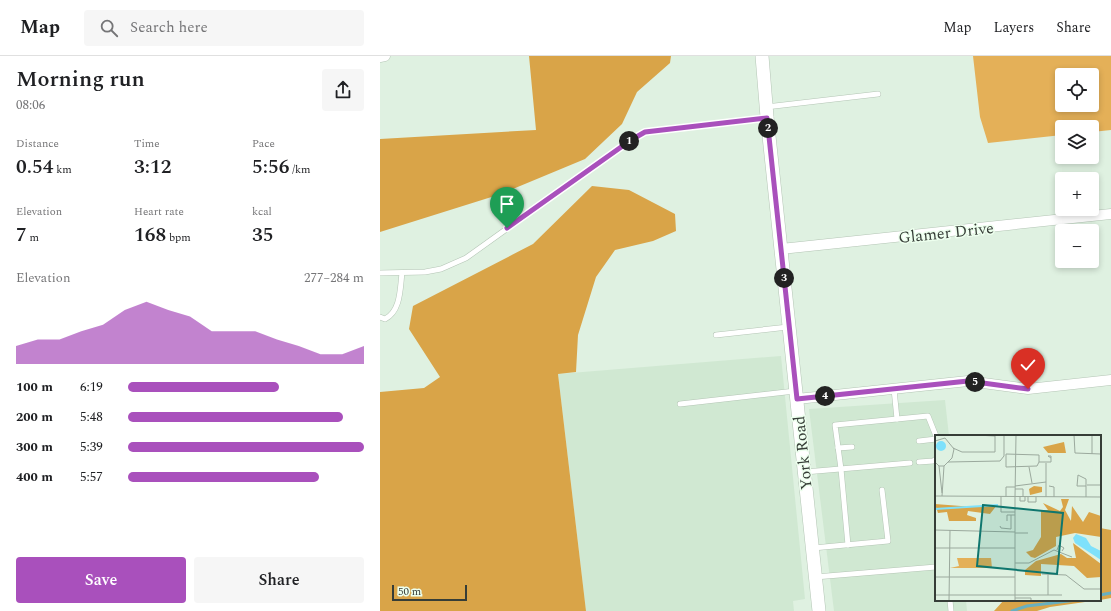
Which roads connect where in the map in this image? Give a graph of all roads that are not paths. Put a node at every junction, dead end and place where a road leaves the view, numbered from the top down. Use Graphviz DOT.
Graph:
graph roads {
  1 [pos="380,56"];
  2 [pos="385,56"];
  3 [pos="762,56"];
  4 [pos="878,94"];
  5 [pos="767,113"];
  6 [pos="1111,214"];
  7 [pos="781,249"];
  8 [pos="380,273"];
  9 [pos="402,273"];
  10 [pos="380,317"];
  11 [pos="789,327"];
  12 [pos="716,335"];
  13 [pos="1111,380"];
  14 [pos="894,389"];
  15 [pos="796,395"];
  16 [pos="680,404"];
  17 [pos="897,419"];
  18 [pos="935,435"];
  19 [pos="935,437"];
  20 [pos="919,440"];
  21 [pos="852,447"];
  22 [pos="838,448"];
  23 [pos="935,460"];
  24 [pos="919,462"];
  25 [pos="910,463"];
  26 [pos="841,469"];
  27 [pos="804,472"];
  28 [pos="882,490"];
  29 [pos="848,545"];
  30 [pos="812,548"];
  31 [pos="935,567"];
  32 [pos="816,577"];
  33 [pos="950,601"];
  34 [pos="819,611"];
  35 [pos="951,611"];
  1 -- 2 [label="street"];
  3 -- 5 [label="street, York Road"];
  4 -- 5 [label="lane"];
  5 -- 7 [label="street, York Road"];
  5 -- 9 [label="lane"];
  6 -- 7 [label="street, Glamer Drive"];
  7 -- 11 [label="street, York Road"];
  8 -- 9 [label="lane"];
  9 -- 10 [label="lane"];
  11 -- 12 [label="lane"];
  11 -- 15 [label="street, York Road"];
  13 -- 14 [label="street"];
  14 -- 15 [label="street"];
  14 -- 17 [label="lane"];
  15 -- 16 [label="lane"];
  15 -- 27 [label="street, York Road"];
  17 -- 18 [label="lane"];
  17 -- 22 [label="lane"];
  19 -- 20 [label="lane"];
  21 -- 22 [label="lane"];
  22 -- 26 [label="lane"];
  23 -- 24 [label="lane"];
  25 -- 26 [label="lane"];
  26 -- 27 [label="lane"];
  26 -- 29 [label="lane"];
  27 -- 30 [label="street, York Road"];
  28 -- 29 [label="lane"];
  29 -- 30 [label="lane"];
  30 -- 32 [label="street, York Road"];
  31 -- 32 [label="lane"];
  32 -- 34 [label="street, York Road"];
  33 -- 35 [label="lane"];
}
